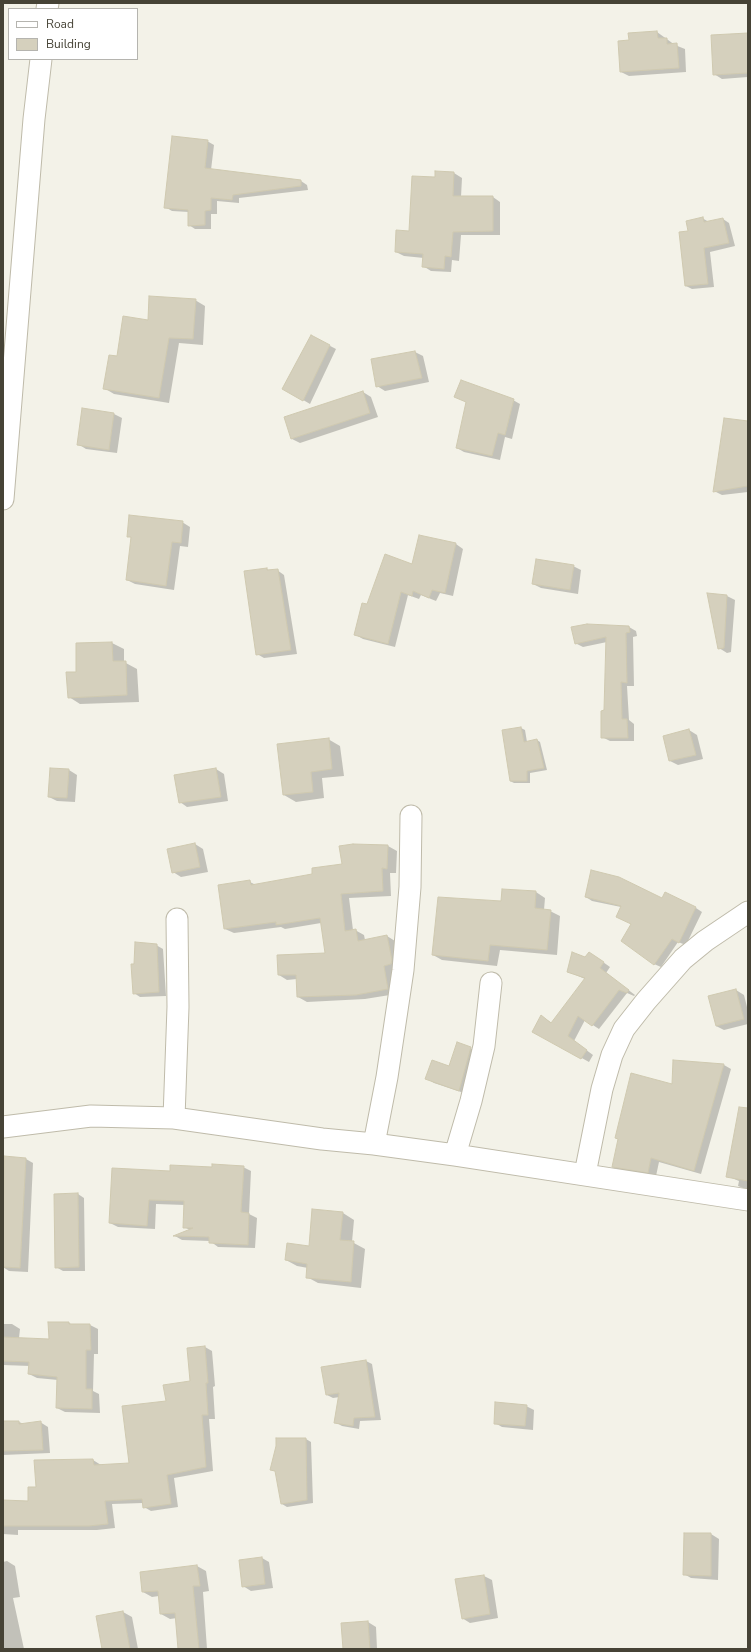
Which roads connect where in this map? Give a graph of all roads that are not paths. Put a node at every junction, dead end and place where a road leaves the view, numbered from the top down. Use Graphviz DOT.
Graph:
graph roads {
  1 [pos="41,60"];
  2 [pos="3,499"];
  3 [pos="411,816"];
  4 [pos="748,912"];
  5 [pos="177,919"];
  6 [pos="491,983"];
  7 [pos="174,1118"];
  8 [pos="3,1127"];
  9 [pos="374,1144"];
  10 [pos="455,1155"];
  11 [pos="585,1174"];
  12 [pos="748,1200"];
  1 -- 2 [label="street"];
  3 -- 9 [label="street"];
  4 -- 11 [label="street"];
  5 -- 7 [label="street"];
  6 -- 10 [label="street"];
  7 -- 8 [label="street"];
  7 -- 9 [label="street"];
  9 -- 10 [label="street"];
  10 -- 11 [label="street"];
  11 -- 12 [label="street"];
}
